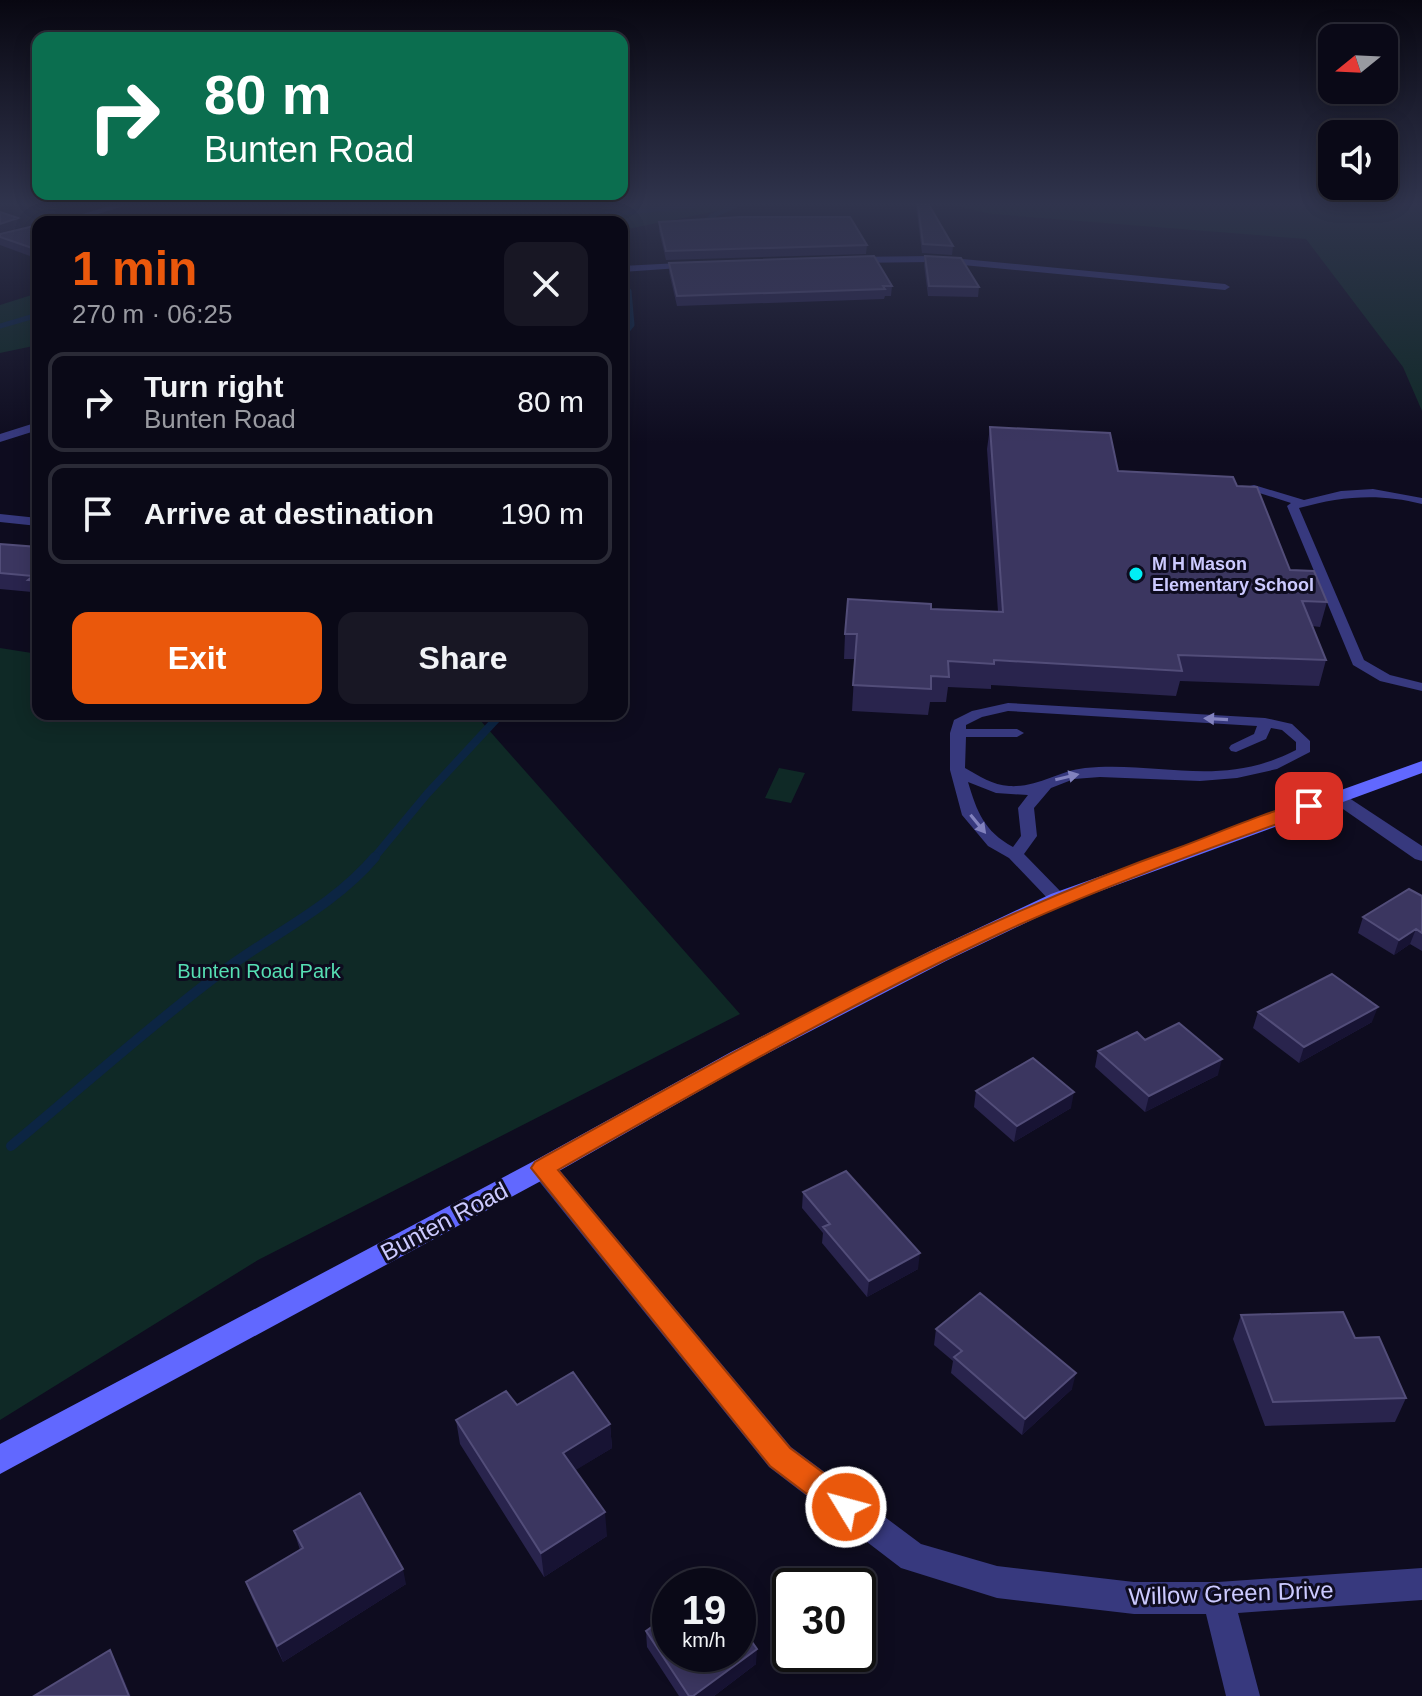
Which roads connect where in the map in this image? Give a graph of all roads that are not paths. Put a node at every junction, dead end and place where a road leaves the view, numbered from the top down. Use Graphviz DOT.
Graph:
graph roads {
  1 [pos="1195,284"];
  2 [pos="1225,287"];
  3 [pos="32,428"];
  4 [pos="0,438"];
  5 [pos="1341,480"];
  6 [pos="1254,488"];
  7 [pos="1362,493"];
  8 [pos="1422,501"];
  9 [pos="1303,503"];
  10 [pos="0,518"];
  11 [pos="32,521"];
  12 [pos="1422,687"];
  13 [pos="1265,722"];
  14 [pos="957,733"];
  15 [pos="1017,733"];
  16 [pos="1236,748"];
  17 [pos="1422,767"];
  18 [pos="957,770"];
  19 [pos="1039,789"];
  20 [pos="1337,796"];
  21 [pos="1015,855"];
  22 [pos="1422,855"];
  23 [pos="1058,899"];
  24 [pos="543,1168"];
  25 [pos="0,1460"];
  26 [pos="1422,1584"];
  27 [pos="1218,1598"];
  28 [pos="1243,1696"];
  1 -- 2 [label="street"];
  3 -- 4 [label="street"];
  5 -- 7 [label="lane"];
  6 -- 9 [label="lane"];
  7 -- 8 [label="lane"];
  7 -- 9 [label="lane"];
  9 -- 12 [label="lane"];
  10 -- 11 [label="street"];
  13 -- 14 [label="lane, one-way"];
  13 -- 16 [label="lane"];
  19 -- 13 [label="lane, one-way"];
  14 -- 15 [label="lane"];
  14 -- 18 [label="lane"];
  17 -- 20 [label="street, Bunten Road"];
  18 -- 19 [label="lane"];
  18 -- 21 [label="lane, one-way"];
  19 -- 21 [label="lane"];
  20 -- 22 [label="street"];
  20 -- 23 [label="street, Bunten Road"];
  21 -- 23 [label="lane"];
  23 -- 24 [label="street, Bunten Road"];
  24 -- 25 [label="street, Bunten Road"];
  24 -- 27 [label="street, Willow Green Drive"];
  26 -- 27 [label="street, Willow Green Drive"];
  27 -- 28 [label="street"];
}
